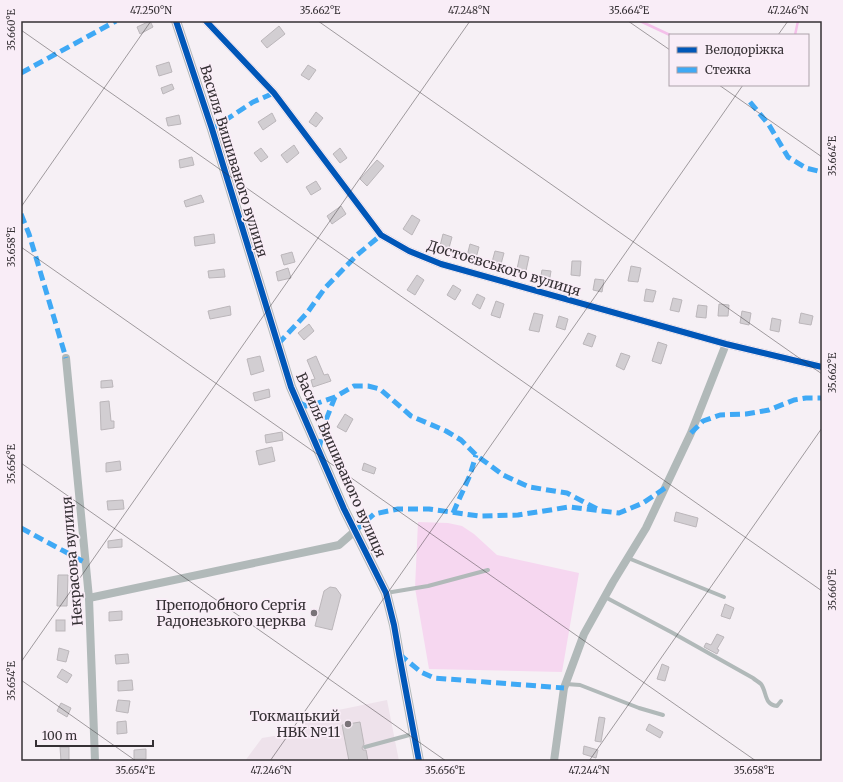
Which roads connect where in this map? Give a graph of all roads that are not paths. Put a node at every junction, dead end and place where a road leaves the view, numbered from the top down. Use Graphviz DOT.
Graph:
graph roads {
  1 [pos="176,21"];
  2 [pos="206,21"];
  3 [pos="726,344"];
  4 [pos="66,358"];
  5 [pos="822,367"];
  6 [pos="355,531"];
  7 [pos="628,558"];
  8 [pos="488,570"];
  9 [pos="386,593"];
  10 [pos="605,597"];
  11 [pos="724,597"];
  12 [pos="89,598"];
  13 [pos="566,684"];
  14 [pos="781,701"];
  15 [pos="663,715"];
  16 [pos="414,734"];
  17 [pos="365,747"];
  18 [pos="95,761"];
  19 [pos="419,761"];
  20 [pos="554,761"];
  1 -- 6 [label="street, Василя Вишиваного вулиця"];
  2 -- 3 [label="street, Достоєвського вулиця"];
  3 -- 5 [label="street, Достоєвського вулиця"];
  3 -- 7 [label="street"];
  4 -- 12 [label="street, Некрасова вулиця"];
  6 -- 9 [label="street, Василя Вишиваного вулиця"];
  6 -- 12 [label="street"];
  7 -- 10 [label="street"];
  7 -- 11 [label="lane"];
  8 -- 9 [label="lane"];
  9 -- 16 [label="street, Василя Вишиваного вулиця"];
  10 -- 13 [label="street"];
  10 -- 14 [label="lane"];
  12 -- 18 [label="street, Некрасова вулиця"];
  13 -- 15 [label="lane"];
  13 -- 20 [label="street"];
  16 -- 17 [label="lane"];
  16 -- 19 [label="street, Василя Вишиваного вулиця"];
}
